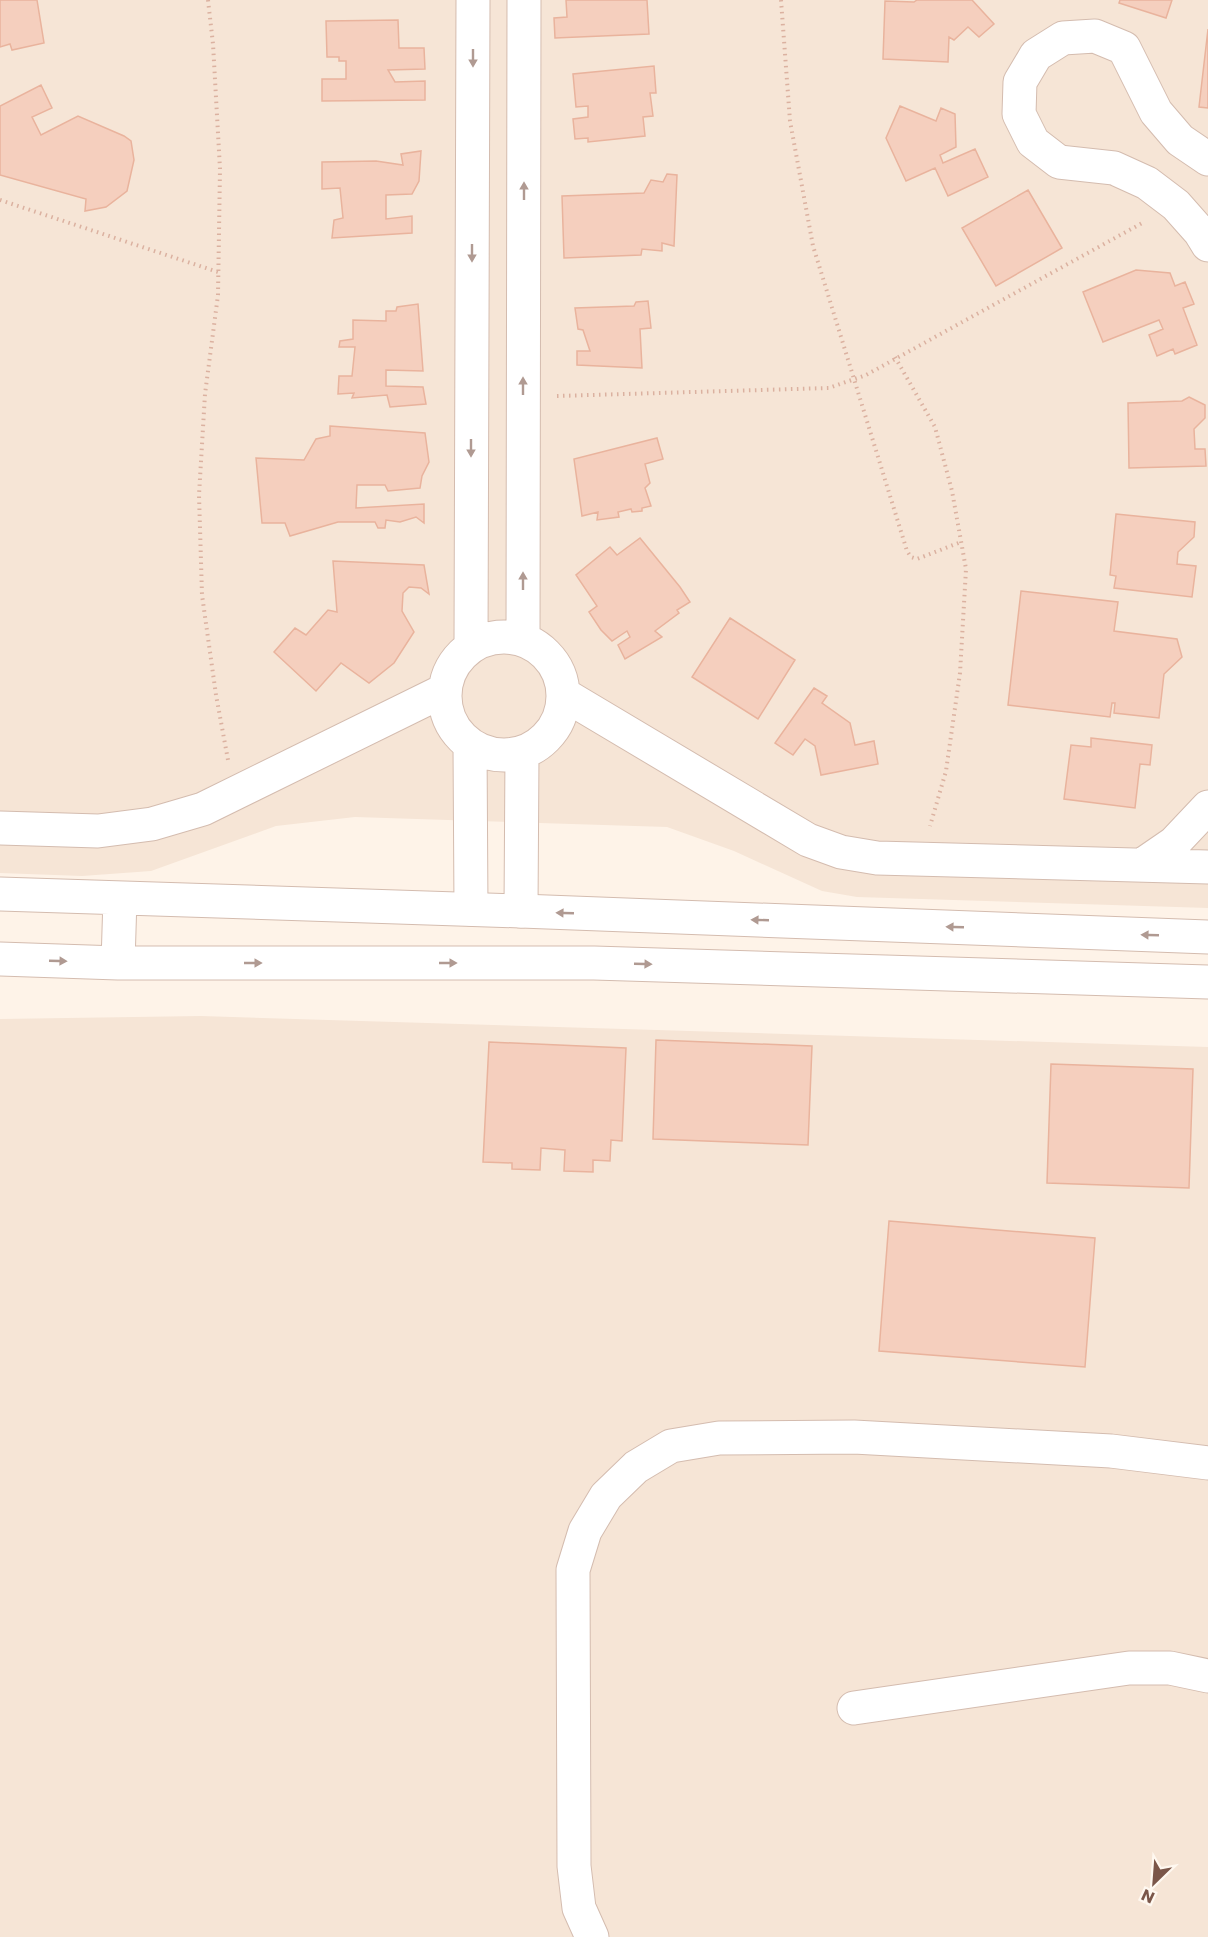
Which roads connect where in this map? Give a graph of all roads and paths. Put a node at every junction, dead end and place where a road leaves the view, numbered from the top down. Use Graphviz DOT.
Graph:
graph roads {
  1 [pos="208,0"];
  2 [pos="473,0"];
  3 [pos="524,0"];
  4 [pos="781,0"];
  5 [pos="1208,159"];
  6 [pos="0,200"];
  7 [pos="1176,205"];
  8 [pos="1208,245"];
  9 [pos="218,272"];
  10 [pos="895,357"];
  11 [pos="855,379"];
  12 [pos="523,397"];
  13 [pos="961,542"];
  14 [pos="523,640"];
  15 [pos="471,647"];
  16 [pos="445,690"];
  17 [pos="563,694"];
  18 [pos="470,745"];
  19 [pos="522,753"];
  20 [pos="235,793"];
  21 [pos="1208,807"];
  22 [pos="0,828"];
  23 [pos="470,838"];
  24 [pos="521,840"];
  25 [pos="921,859"];
  26 [pos="1142,865"];
  27 [pos="1208,867"];
  28 [pos="0,894"];
  29 [pos="120,898"];
  30 [pos="471,909"];
  31 [pos="521,911"];
  32 [pos="867,924"];
  33 [pos="1208,937"];
  34 [pos="0,959"];
  35 [pos="118,963"];
  36 [pos="866,972"];
  37 [pos="1208,982"];
  38 [pos="1208,1463"];
  39 [pos="1208,1676"];
  40 [pos="854,1708"];
  41 [pos="592,1937"];
  1 -- 9 [label="path"];
  2 -- 15 [label="street, one-way"];
  12 -- 3 [label="street, one-way"];
  4 -- 11 [label="path"];
  5 -- 7 [label="street"];
  6 -- 9 [label="path"];
  7 -- 8 [label="street"];
  7 -- 10 [label="path"];
  9 -- 20 [label="path"];
  10 -- 11 [label="path"];
  10 -- 13 [label="path"];
  11 -- 12 [label="path"];
  11 -- 13 [label="path"];
  14 -- 12 [label="street, one-way"];
  13 -- 25 [label="path"];
  14 -- 15 [label="street"];
  14 -- 17 [label="street"];
  15 -- 16 [label="street"];
  16 -- 18 [label="street"];
  16 -- 20 [label="street"];
  17 -- 19 [label="street"];
  17 -- 25 [label="street"];
  18 -- 19 [label="street"];
  18 -- 23 [label="street"];
  19 -- 24 [label="street"];
  20 -- 22 [label="street"];
  21 -- 26 [label="street"];
  23 -- 24 [label="street"];
  23 -- 30 [label="street"];
  24 -- 31 [label="street"];
  25 -- 26 [label="street"];
  26 -- 27 [label="street"];
  28 -- 29 [label="street"];
  29 -- 30 [label="street"];
  29 -- 35 [label="street"];
  30 -- 31 [label="street"];
  32 -- 31 [label="street, one-way"];
  33 -- 32 [label="street, one-way"];
  32 -- 36 [label="street"];
  34 -- 35 [label="street, one-way"];
  35 -- 36 [label="street, one-way"];
  36 -- 37 [label="street"];
  38 -- 41 [label="street"];
  39 -- 40 [label="street"];
}
